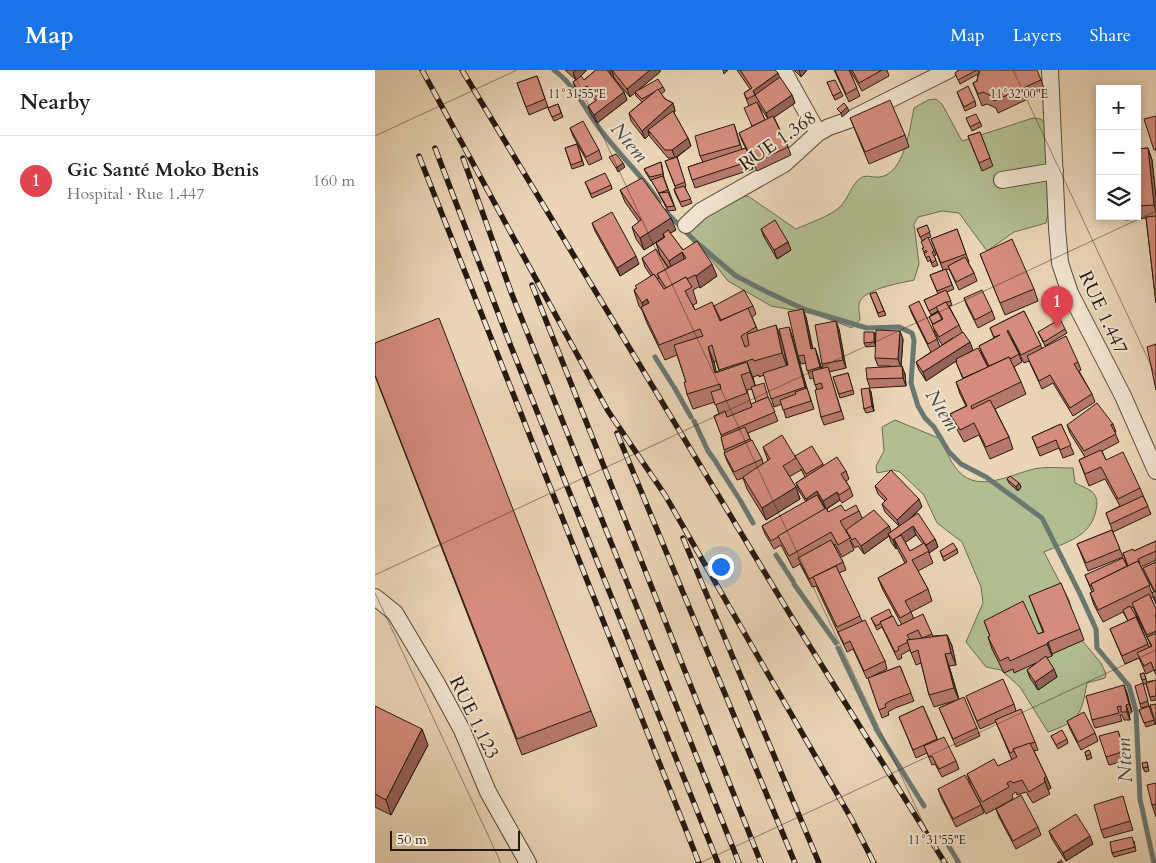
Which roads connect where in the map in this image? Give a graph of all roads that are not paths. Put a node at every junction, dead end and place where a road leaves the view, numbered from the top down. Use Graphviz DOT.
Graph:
graph roads {
  1 [pos="783,70"];
  2 [pos="949,70"];
  3 [pos="1050,70"];
  4 [pos="819,133"];
  5 [pos="1055,171"];
  6 [pos="1001,180"];
  7 [pos="686,225"];
  8 [pos="1156,471"];
  9 [pos="375,597"];
  10 [pos="528,863"];
  1 -- 4 [label="street"];
  2 -- 4 [label="street, RUE 1.368"];
  3 -- 5 [label="street, RUE 1.447"];
  4 -- 7 [label="street, RUE 1.368"];
  5 -- 6 [label="street"];
  5 -- 8 [label="street, RUE 1.447"];
  9 -- 10 [label="street, RUE 1.123"];
}
